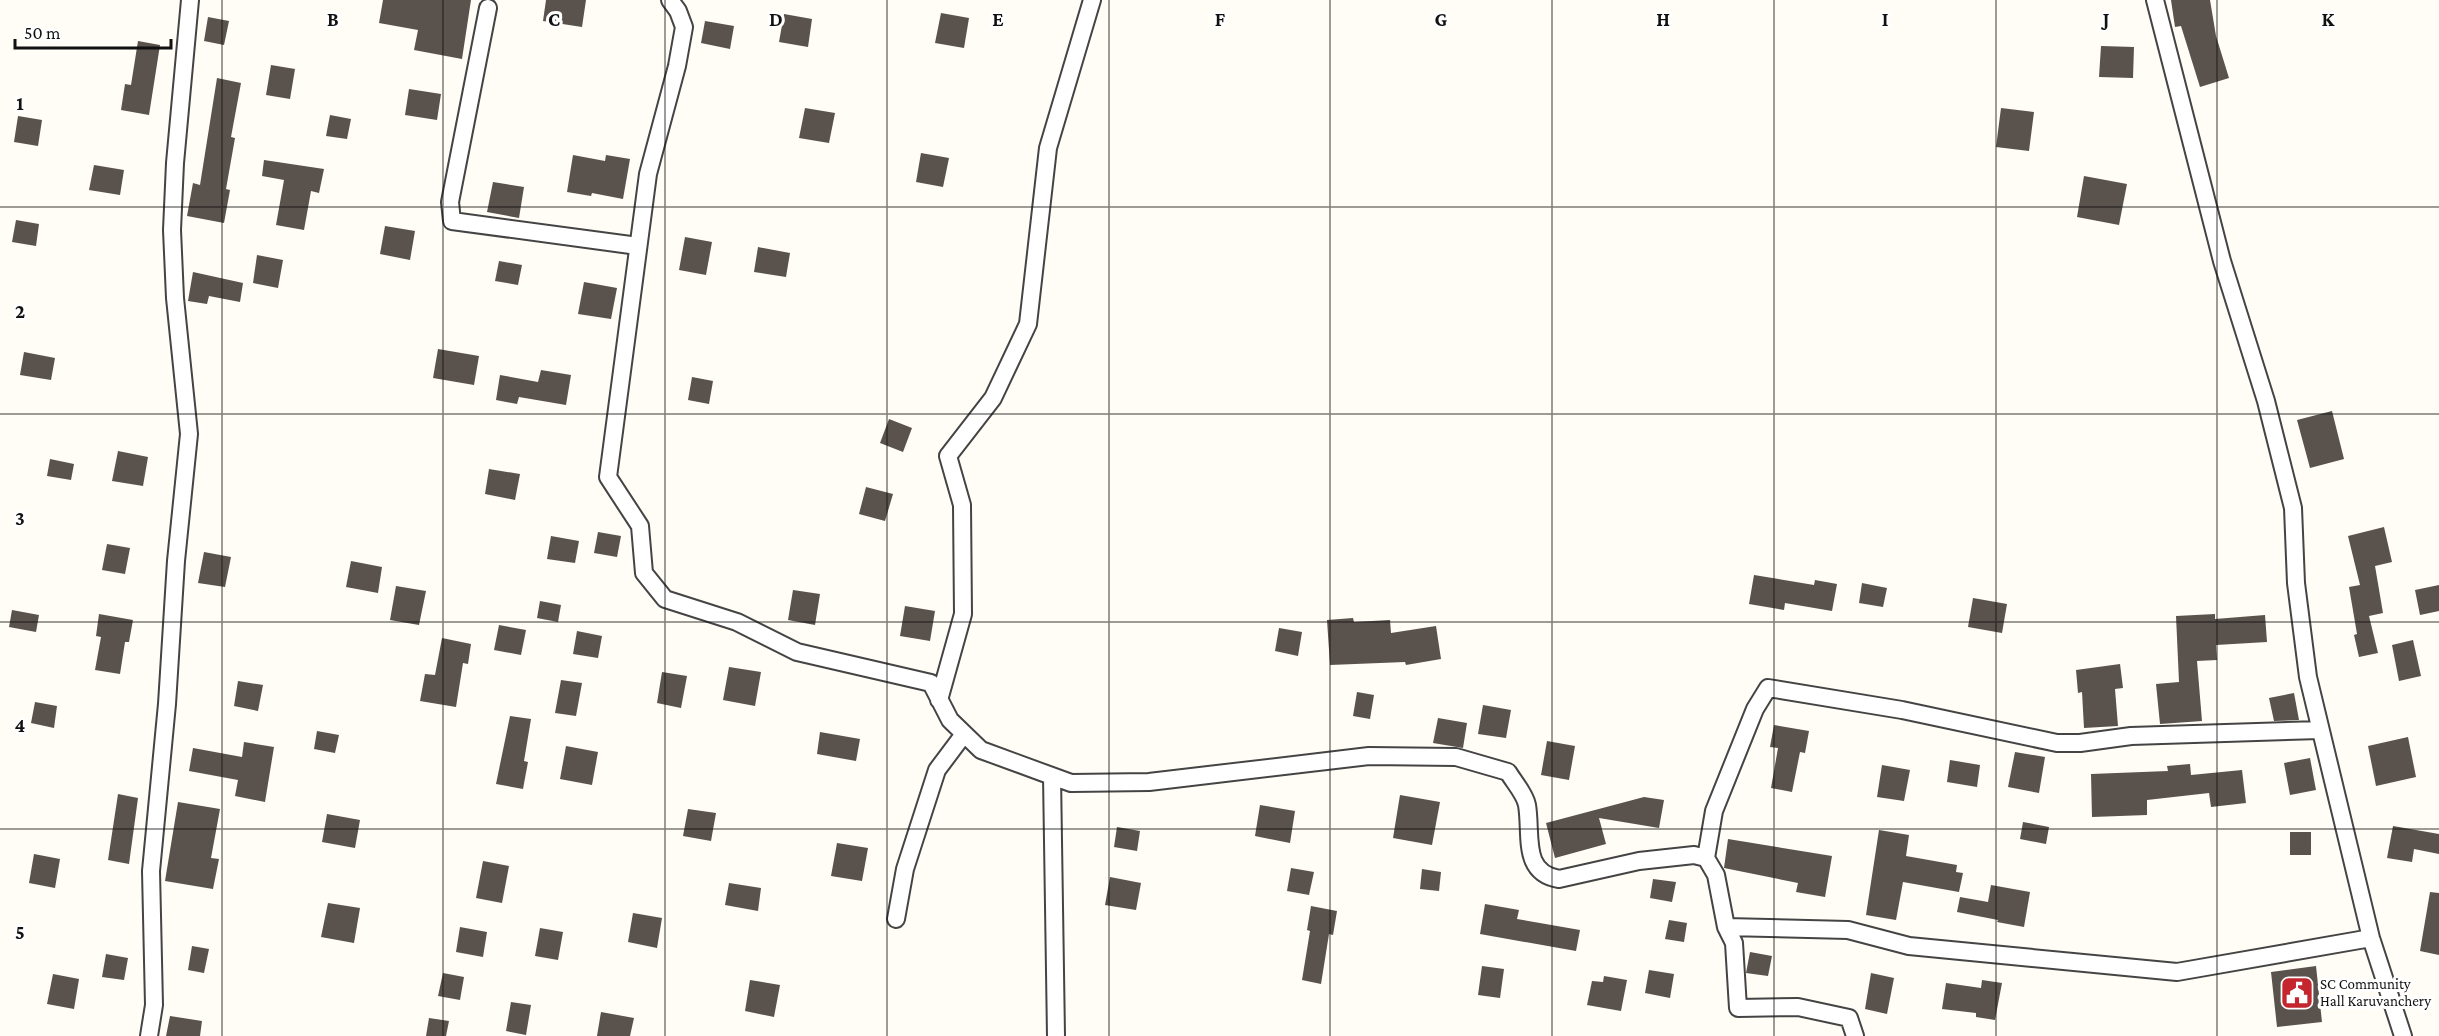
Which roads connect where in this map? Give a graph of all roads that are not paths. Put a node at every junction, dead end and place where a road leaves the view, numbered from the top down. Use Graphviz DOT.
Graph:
graph roads {
  1 [pos="190,0"];
  2 [pos="670,0"];
  3 [pos="1092,0"];
  4 [pos="2155,0"];
  5 [pos="488,8"];
  6 [pos="638,246"];
  7 [pos="939,700"];
  8 [pos="2320,730"];
  9 [pos="964,734"];
  10 [pos="1052,776"];
  11 [pos="1706,858"];
  12 [pos="896,919"];
  13 [pos="1726,927"];
  14 [pos="2371,938"];
  15 [pos="149,1036"];
  16 [pos="1056,1036"];
  17 [pos="1855,1036"];
  18 [pos="2403,1036"];
  1 -- 15 [label="street"];
  2 -- 6 [label="street"];
  3 -- 7 [label="street"];
  4 -- 8 [label="street"];
  5 -- 6 [label="street"];
  6 -- 7 [label="street"];
  7 -- 9 [label="street"];
  8 -- 11 [label="street"];
  8 -- 14 [label="street"];
  9 -- 10 [label="street"];
  9 -- 12 [label="street"];
  10 -- 11 [label="street"];
  10 -- 16 [label="street"];
  11 -- 13 [label="street"];
  13 -- 14 [label="street"];
  13 -- 17 [label="street"];
  14 -- 18 [label="street"];
}
